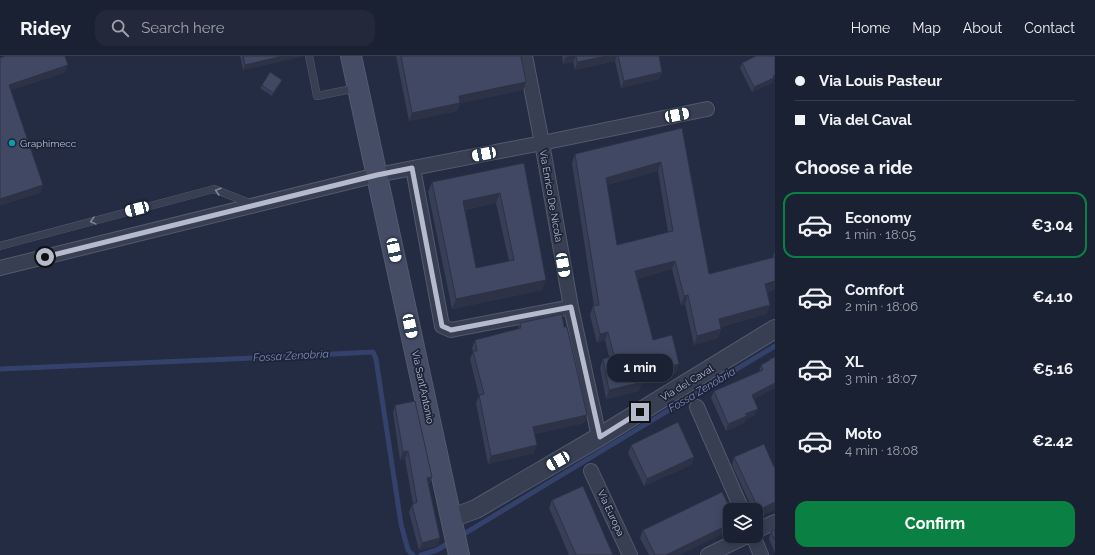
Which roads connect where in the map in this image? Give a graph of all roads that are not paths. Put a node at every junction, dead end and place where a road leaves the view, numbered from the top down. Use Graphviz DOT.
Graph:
graph roads {
  1 [pos="309,56"];
  2 [pos="351,56"];
  3 [pos="525,56"];
  4 [pos="358,87"];
  5 [pos="707,109"];
  6 [pos="542,143"];
  7 [pos="412,168"];
  8 [pos="377,175"];
  9 [pos="254,205"];
  10 [pos="0,246"];
  11 [pos="0,268"];
  12 [pos="571,307"];
  13 [pos="775,329"];
  14 [pos="697,407"];
  15 [pos="600,437"];
  16 [pos="591,471"];
  17 [pos="739,503"];
  18 [pos="452,518"];
  19 [pos="775,522"];
  20 [pos="763,528"];
  21 [pos="733,543"];
  22 [pos="756,543"];
  23 [pos="459,555"];
  24 [pos="630,555"];
  25 [pos="708,555"];
  26 [pos="761,555"];
  1 -- 4 [label="lane"];
  2 -- 4 [label="main road, Via Sant'Antonio"];
  3 -- 6 [label="street, Via Enrico De Nicola"];
  4 -- 8 [label="main road, Via Sant'Antonio"];
  5 -- 6 [label="street"];
  6 -- 7 [label="street"];
  6 -- 12 [label="street, Via Enrico De Nicola"];
  7 -- 8 [label="street"];
  7 -- 12 [label="street"];
  8 -- 9 [label="street"];
  8 -- 18 [label="main road, Via Sant'Antonio"];
  9 -- 10 [label="lane, one-way"];
  9 -- 11 [label="street"];
  12 -- 15 [label="street, Via Enrico De Nicola"];
  13 -- 15 [label="street, Via del Caval"];
  14 -- 17 [label="street"];
  15 -- 18 [label="street, Via del Caval"];
  16 -- 24 [label="street, Via Europa"];
  18 -- 23 [label="main road, Via Sant'Antonio"];
  19 -- 20 [label="street"];
  21 -- 25 [label="street"];
  22 -- 26 [label="street"];
}
